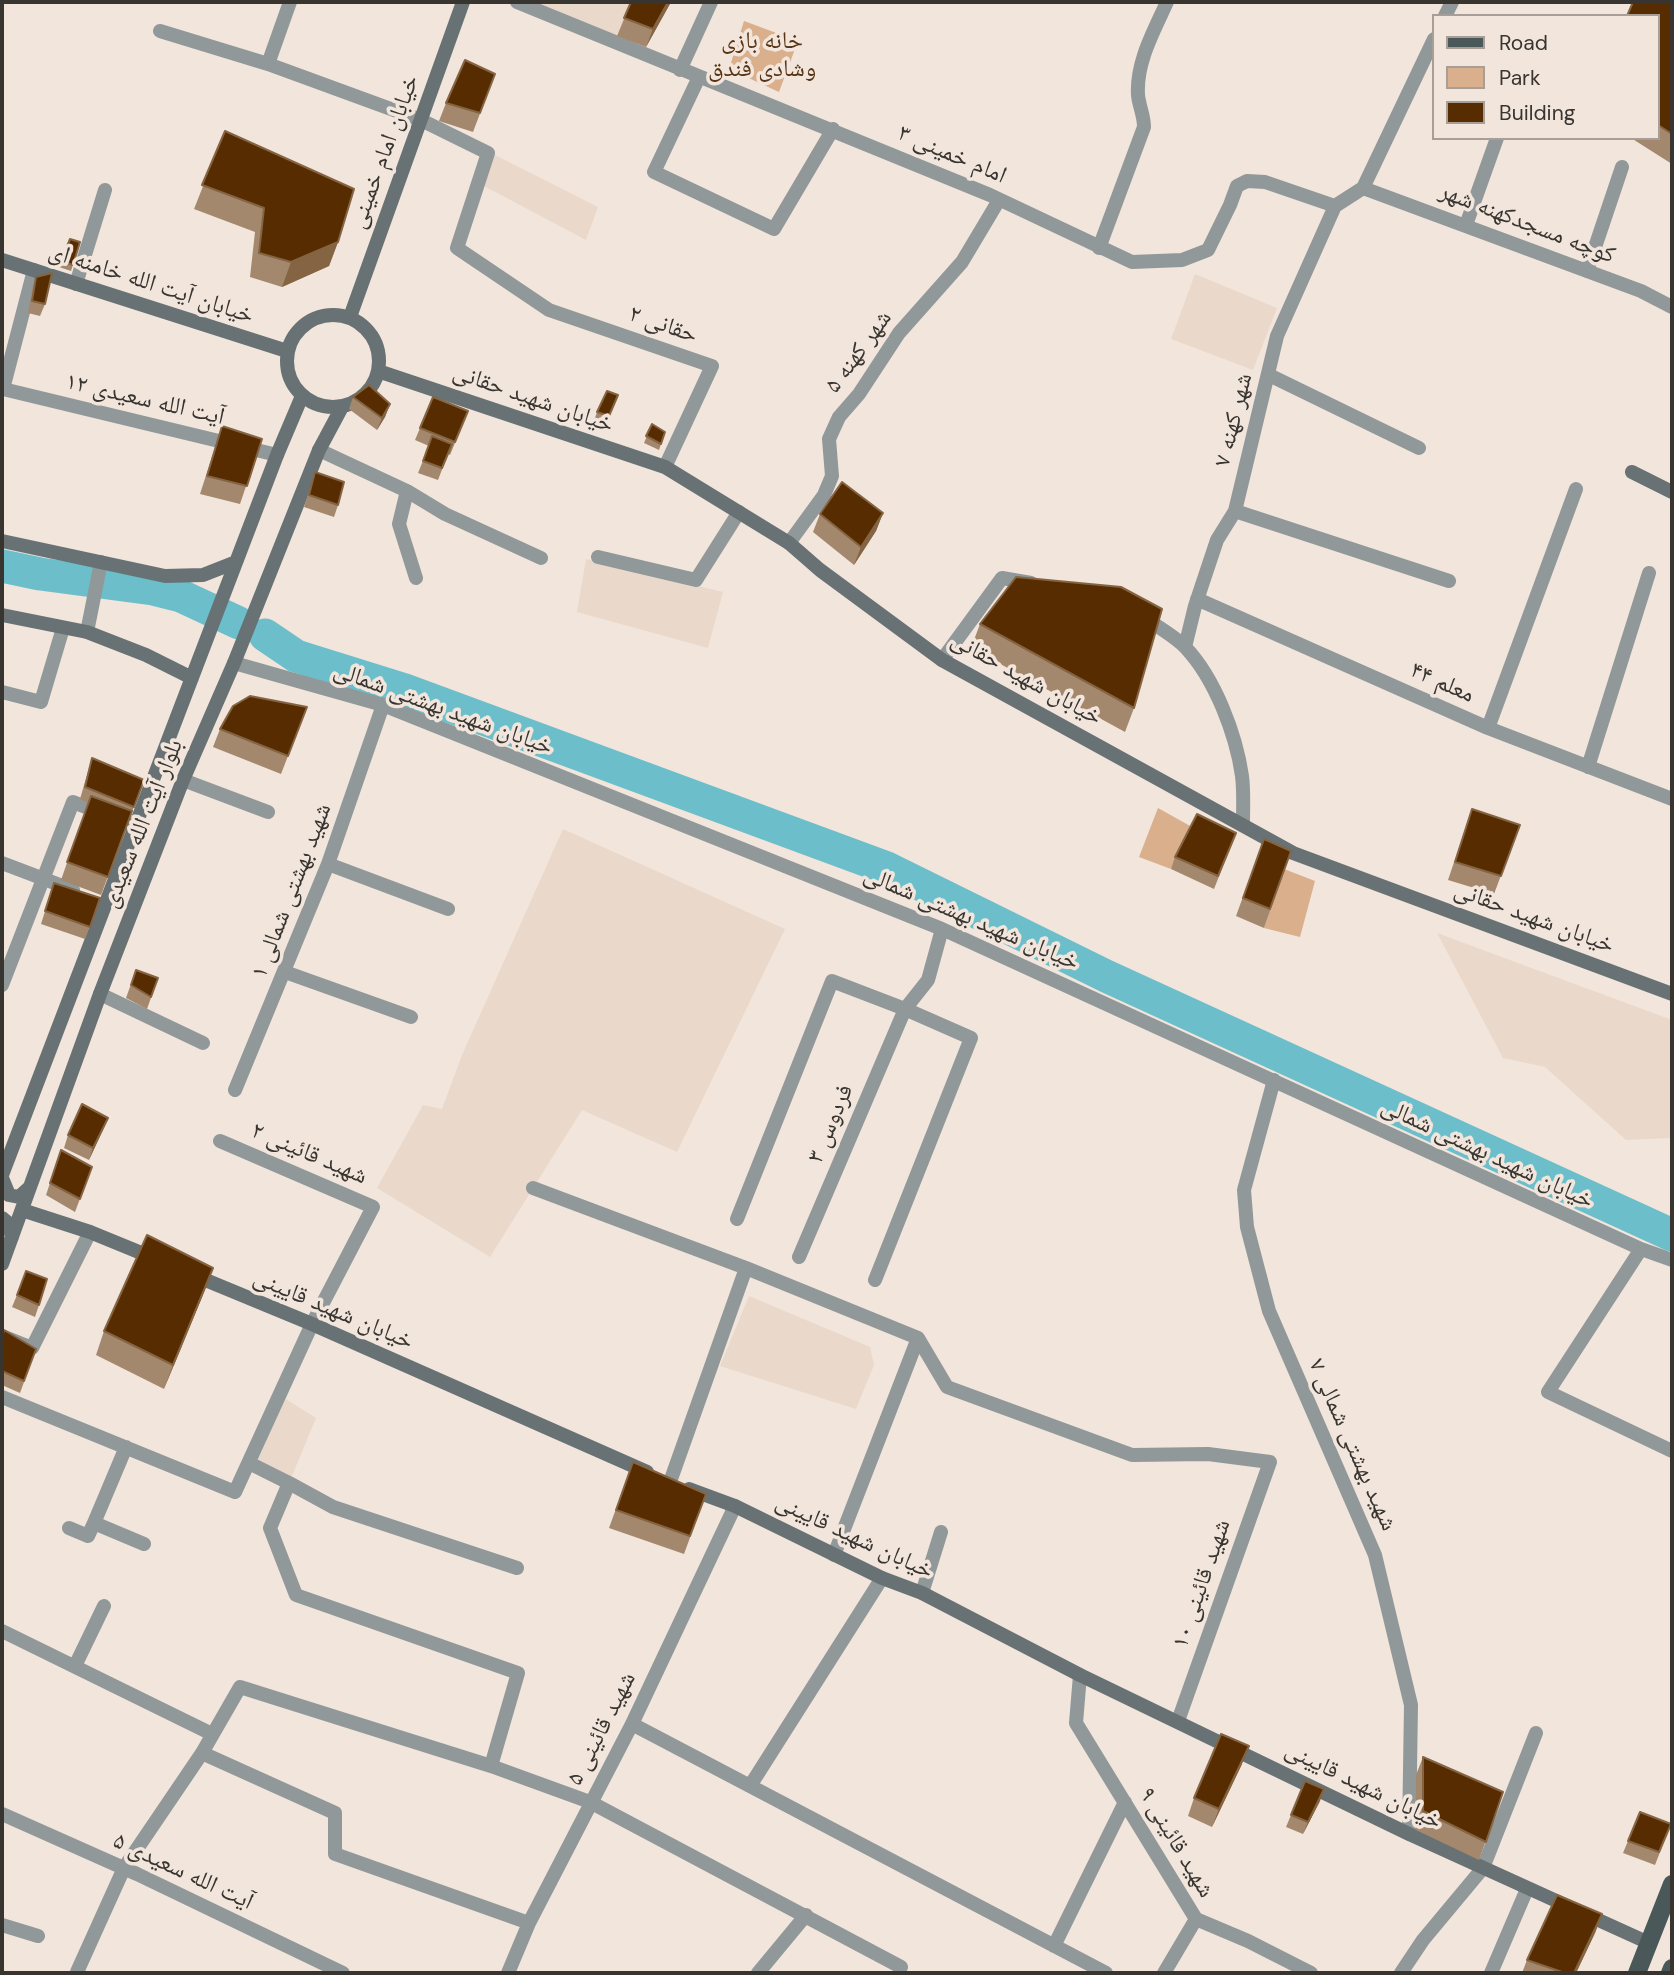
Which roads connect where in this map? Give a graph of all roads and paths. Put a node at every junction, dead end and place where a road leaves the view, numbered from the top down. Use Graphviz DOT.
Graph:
graph roads {
  1 [pos="290,2"];
  2 [pos="463,2"];
  3 [pos="517,2"];
  4 [pos="711,2"];
  5 [pos="1167,2"];
  6 [pos="160,31"];
  7 [pos="1432,43"];
  8 [pos="268,64"];
  9 [pos="680,70"];
  10 [pos="699,77"];
  11 [pos="421,121"];
  12 [pos="833,129"];
  13 [pos="1496,140"];
  14 [pos="1622,167"];
  15 [pos="1363,188"];
  16 [pos="104,190"];
  17 [pos="999,200"];
  18 [pos="1335,206"];
  19 [pos="1466,225"];
  20 [pos="1099,248"];
  21 [pos="2,260"];
  22 [pos="34,270"];
  23 [pos="1587,271"];
  24 [pos="76,284"];
  25 [pos="1672,307"];
  26 [pos="350,317"];
  27 [pos="287,351"];
  28 [pos="378,371"];
  29 [pos="1269,375"];
  30 [pos="2,390"];
  31 [pos="302,396"];
  32 [pos="342,407"];
  33 [pos="1419,448"];
  34 [pos="319,450"];
  35 [pos="277,454"];
  36 [pos="665,467"];
  37 [pos="1632,472"];
  38 [pos="1576,489"];
  39 [pos="407,491"];
  40 [pos="1672,492"];
  41 [pos="1235,511"];
  42 [pos="739,512"];
  43 [pos="2,541"];
  44 [pos="789,543"];
  45 [pos="598,557"];
  46 [pos="541,558"];
  47 [pos="101,562"];
  48 [pos="236,562"];
  49 [pos="1649,573"];
  50 [pos="416,578"];
  51 [pos="1449,581"];
  52 [pos="1041,585"];
  53 [pos="1198,599"];
  54 [pos="1131,608"];
  55 [pos="2,615"];
  56 [pos="63,628"];
  57 [pos="87,632"];
  58 [pos="1185,647"];
  59 [pos="942,660"];
  60 [pos="234,663"];
  61 [pos="192,678"];
  62 [pos="2,692"];
  63 [pos="383,705"];
  64 [pos="1488,728"];
  65 [pos="1588,767"];
  66 [pos="183,780"];
  67 [pos="1672,799"];
  68 [pos="268,812"];
  69 [pos="1243,824"];
  70 [pos="134,826"];
  71 [pos="2,863"];
  72 [pos="328,864"];
  73 [pos="43,880"];
  74 [pos="94,898"];
  75 [pos="448,909"];
  76 [pos="943,929"];
  77 [pos="6,960"];
  78 [pos="285,971"];
  79 [pos="2,985"];
  80 [pos="100,994"];
  81 [pos="1672,994"];
  82 [pos="905,1009"];
  83 [pos="411,1017"];
  84 [pos="203,1043"];
  85 [pos="1274,1080"];
  86 [pos="235,1090"];
  87 [pos="220,1141"];
  88 [pos="2,1177"];
  89 [pos="29,1188"];
  90 [pos="533,1188"];
  91 [pos="22,1210"];
  92 [pos="2,1218"];
  93 [pos="737,1219"];
  94 [pos="90,1232"];
  95 [pos="12,1237"];
  96 [pos="1641,1249"];
  97 [pos="799,1257"];
  98 [pos="1672,1260"];
  99 [pos="2,1264"];
  100 [pos="747,1268"];
  101 [pos="875,1280"];
  102 [pos="312,1324"];
  103 [pos="2,1336"];
  104 [pos="918,1338"];
  105 [pos="2,1397"];
  106 [pos="126,1447"];
  107 [pos="1672,1451"];
  108 [pos="249,1463"];
  109 [pos="670,1482"];
  110 [pos="289,1483"];
  111 [pos="735,1506"];
  112 [pos="94,1523"];
  113 [pos="69,1528"];
  114 [pos="942,1532"];
  115 [pos="144,1544"];
  116 [pos="834,1555"];
  117 [pos="517,1568"];
  118 [pos="882,1578"];
  119 [pos="922,1593"];
  120 [pos="104,1606"];
  121 [pos="2,1631"];
  122 [pos="75,1666"];
  123 [pos="1080,1675"];
  124 [pos="1178,1721"];
  125 [pos="632,1724"];
  126 [pos="1536,1733"];
  127 [pos="212,1734"];
  128 [pos="202,1753"];
  129 [pos="491,1766"];
  130 [pos="750,1786"];
  131 [pos="590,1802"];
  132 [pos="1125,1802"];
  133 [pos="2,1814"];
  134 [pos="1409,1834"];
  135 [pos="124,1868"];
  136 [pos="1483,1868"];
  137 [pos="1672,1884"];
  138 [pos="1527,1889"];
  139 [pos="806,1915"];
  140 [pos="1196,1919"];
  141 [pos="529,1923"];
  142 [pos="2,1925"];
  143 [pos="38,1936"];
  144 [pos="1649,1943"];
  145 [pos="1054,1946"];
  146 [pos="901,1967"];
  147 [pos="1672,1968"];
  148 [pos="79,1973"];
  149 [pos="343,1973"];
  150 [pos="508,1973"];
  151 [pos="758,1973"];
  152 [pos="1106,1973"];
  153 [pos="1164,1973"];
  154 [pos="1311,1973"];
  155 [pos="1401,1973"];
  156 [pos="1491,1973"];
  157 [pos="1637,1973"];
  158 [pos="1670,1973"];
  1 -- 8 [label="street"];
  2 -- 11 [label="main road, خیابان امام خمینی"];
  3 -- 9 [label="street, امام خمینی ۳"];
  4 -- 9 [label="street"];
  5 -- 20 [label="street"];
  6 -- 8 [label="street"];
  7 -- 15 [label="street"];
  8 -- 11 [label="street"];
  9 -- 10 [label="street, امام خمینی ۳"];
  10 -- 12 [label="street, امام خمینی ۳"];
  10 -- 12 [label="street"];
  11 -- 26 [label="main road, خیابان امام خمینی"];
  11 -- 36 [label="street, حقانی ۲"];
  12 -- 17 [label="street, امام خمینی ۳"];
  13 -- 19 [label="street"];
  14 -- 23 [label="street"];
  15 -- 18 [label="street"];
  15 -- 19 [label="street, کوچه مسجدکهنه شهر"];
  16 -- 24 [label="street"];
  17 -- 20 [label="street, امام خمینی ۳"];
  17 -- 44 [label="street, شهر کهنه ۵"];
  18 -- 20 [label="street, امام خمینی ۳"];
  18 -- 29 [label="street, شهر کهنه ۷"];
  19 -- 23 [label="street, کوچه مسجدکهنه شهر"];
  21 -- 22 [label="main road, خیابان آیت الله خامنه ای"];
  22 -- 24 [label="main road, خیابان آیت الله خامنه ای"];
  22 -- 30 [label="street"];
  23 -- 25 [label="street, کوچه مسجدکهنه شهر"];
  24 -- 27 [label="main road, خیابان آیت الله خامنه ای"];
  26 -- 27 [label="main road"];
  26 -- 28 [label="main road"];
  27 -- 31 [label="main road"];
  28 -- 32 [label="main road"];
  28 -- 36 [label="main road, خیابان شهید حقانی"];
  29 -- 33 [label="street"];
  29 -- 41 [label="street, شهر کهنه ۷"];
  30 -- 35 [label="street, آیت الله سعیدی ۱۲"];
  31 -- 32 [label="main road"];
  31 -- 35 [label="main road, بلوار آیت الله سعیدی"];
  32 -- 34 [label="main road, بلوار آیت الله سعیدی"];
  34 -- 39 [label="street"];
  34 -- 60 [label="main road, بلوار آیت الله سعیدی"];
  35 -- 48 [label="main road, بلوار آیت الله سعیدی"];
  36 -- 42 [label="main road, خیابان شهید حقانی"];
  37 -- 40 [label="main road"];
  38 -- 64 [label="street"];
  39 -- 46 [label="street"];
  39 -- 50 [label="street"];
  41 -- 51 [label="street"];
  41 -- 53 [label="street, شهر کهنه ۷"];
  42 -- 44 [label="main road, خیابان شهید حقانی"];
  42 -- 45 [label="street"];
  43 -- 47 [label="main road"];
  44 -- 59 [label="main road, خیابان شهید حقانی"];
  47 -- 48 [label="main road"];
  47 -- 57 [label="street"];
  48 -- 61 [label="main road, بلوار آیت الله سعیدی"];
  49 -- 65 [label="street"];
  52 -- 59 [label="street"];
  53 -- 58 [label="street, شهر کهنه ۷"];
  53 -- 64 [label="street, معلم ۴۴"];
  54 -- 58 [label="street"];
  55 -- 56 [label="main road"];
  56 -- 57 [label="main road"];
  56 -- 62 [label="street"];
  57 -- 61 [label="main road"];
  58 -- 69 [label="street"];
  59 -- 69 [label="main road, خیابان شهید حقانی"];
  60 -- 63 [label="street, خیابان شهید بهشتی شمالی"];
  60 -- 66 [label="main road, بلوار آیت الله سعیدی"];
  61 -- 70 [label="main road, بلوار آیت الله سعیدی"];
  63 -- 72 [label="street, شهید بهشتی شمالی ۱"];
  63 -- 76 [label="street, خیابان شهید بهشتی شمالی"];
  64 -- 65 [label="street, معلم ۴۴"];
  65 -- 67 [label="street, معلم ۴۴"];
  66 -- 68 [label="street"];
  66 -- 80 [label="main road, بلوار آیت الله سعیدی"];
  69 -- 81 [label="main road, خیابان شهید حقانی"];
  70 -- 73 [label="street"];
  70 -- 74 [label="main road, بلوار آیت الله سعیدی"];
  71 -- 73 [label="street"];
  72 -- 75 [label="street"];
  72 -- 78 [label="street, شهید بهشتی شمالی ۱"];
  73 -- 74 [label="street"];
  73 -- 77 [label="street"];
  74 -- 88 [label="main road, بلوار آیت الله سعیدی"];
  76 -- 82 [label="street, فردوس ۳"];
  76 -- 85 [label="street, خیابان شهید بهشتی شمالی"];
  77 -- 79 [label="street"];
  78 -- 83 [label="street"];
  78 -- 86 [label="street, شهید بهشتی شمالی ۱"];
  80 -- 84 [label="street"];
  80 -- 89 [label="main road, بلوار آیت الله سعیدی"];
  82 -- 93 [label="street"];
  82 -- 97 [label="street, فردوس ۳"];
  82 -- 101 [label="street"];
  85 -- 96 [label="street, خیابان شهید بهشتی شمالی"];
  85 -- 134 [label="street, شهید بهشتی شمالی ۷"];
  87 -- 102 [label="street, شهید قائینی ۲"];
  88 -- 89 [label="main road"];
  89 -- 91 [label="main road, بلوار آیت الله سعیدی"];
  90 -- 100 [label="street"];
  91 -- 94 [label="main road, خیابان شهید قایینی"];
  91 -- 95 [label="main road, بلوار آیت الله سعیدی"];
  92 -- 95 [label="main road"];
  94 -- 102 [label="main road, خیابان شهید قایینی"];
  94 -- 103 [label="street"];
  95 -- 99 [label="main road, بلوار آیت الله سعیدی"];
  96 -- 98 [label="street, خیابان شهید بهشتی شمالی"];
  96 -- 107 [label="street"];
  100 -- 104 [label="street"];
  100 -- 109 [label="street"];
  102 -- 108 [label="street"];
  102 -- 109 [label="main road, خیابان شهید قایینی"];
  104 -- 116 [label="street"];
  104 -- 124 [label="street, شهید قائینی ۱۰"];
  105 -- 106 [label="street"];
  106 -- 108 [label="street"];
  106 -- 112 [label="street"];
  108 -- 110 [label="street"];
  109 -- 111 [label="main road, خیابان شهید قایینی"];
  110 -- 117 [label="street"];
  110 -- 129 [label="street"];
  111 -- 116 [label="main road, خیابان شهید قایینی"];
  111 -- 125 [label="street, شهید قائینی ۵"];
  112 -- 113 [label="street"];
  112 -- 115 [label="street"];
  114 -- 119 [label="street"];
  116 -- 118 [label="main road, خیابان شهید قایینی"];
  118 -- 119 [label="main road, خیابان شهید قایینی"];
  118 -- 130 [label="street"];
  119 -- 123 [label="main road, خیابان شهید قایینی"];
  120 -- 122 [label="street"];
  121 -- 122 [label="street"];
  122 -- 127 [label="street"];
  123 -- 124 [label="main road, خیابان شهید قایینی"];
  123 -- 132 [label="street, شهید قائینی ۹"];
  124 -- 134 [label="main road, خیابان شهید قایینی"];
  125 -- 130 [label="street"];
  125 -- 131 [label="street, شهید قائینی ۵"];
  126 -- 136 [label="street"];
  127 -- 128 [label="street"];
  127 -- 129 [label="street"];
  128 -- 135 [label="street"];
  128 -- 141 [label="street"];
  129 -- 131 [label="street"];
  130 -- 145 [label="street"];
  131 -- 139 [label="street"];
  131 -- 141 [label="street, شهید قائینی ۵"];
  132 -- 140 [label="street, شهید قائینی ۹"];
  132 -- 145 [label="street"];
  133 -- 135 [label="street, آیت الله سعیدی ۵"];
  134 -- 136 [label="main road, خیابان شهید قایینی"];
  135 -- 148 [label="street"];
  135 -- 149 [label="street, آیت الله سعیدی ۵"];
  136 -- 138 [label="main road, خیابان شهید قایینی"];
  136 -- 155 [label="street"];
  137 -- 144 [label="main road"];
  138 -- 144 [label="main road, خیابان شهید قایینی"];
  138 -- 156 [label="street"];
  139 -- 146 [label="street"];
  139 -- 151 [label="street"];
  140 -- 153 [label="street"];
  140 -- 154 [label="street, شهید قائینی ۹"];
  141 -- 150 [label="street, شهید قائینی ۵"];
  142 -- 143 [label="street"];
  144 -- 157 [label="main road"];
  145 -- 152 [label="street"];
  147 -- 158 [label="main road"];
}
